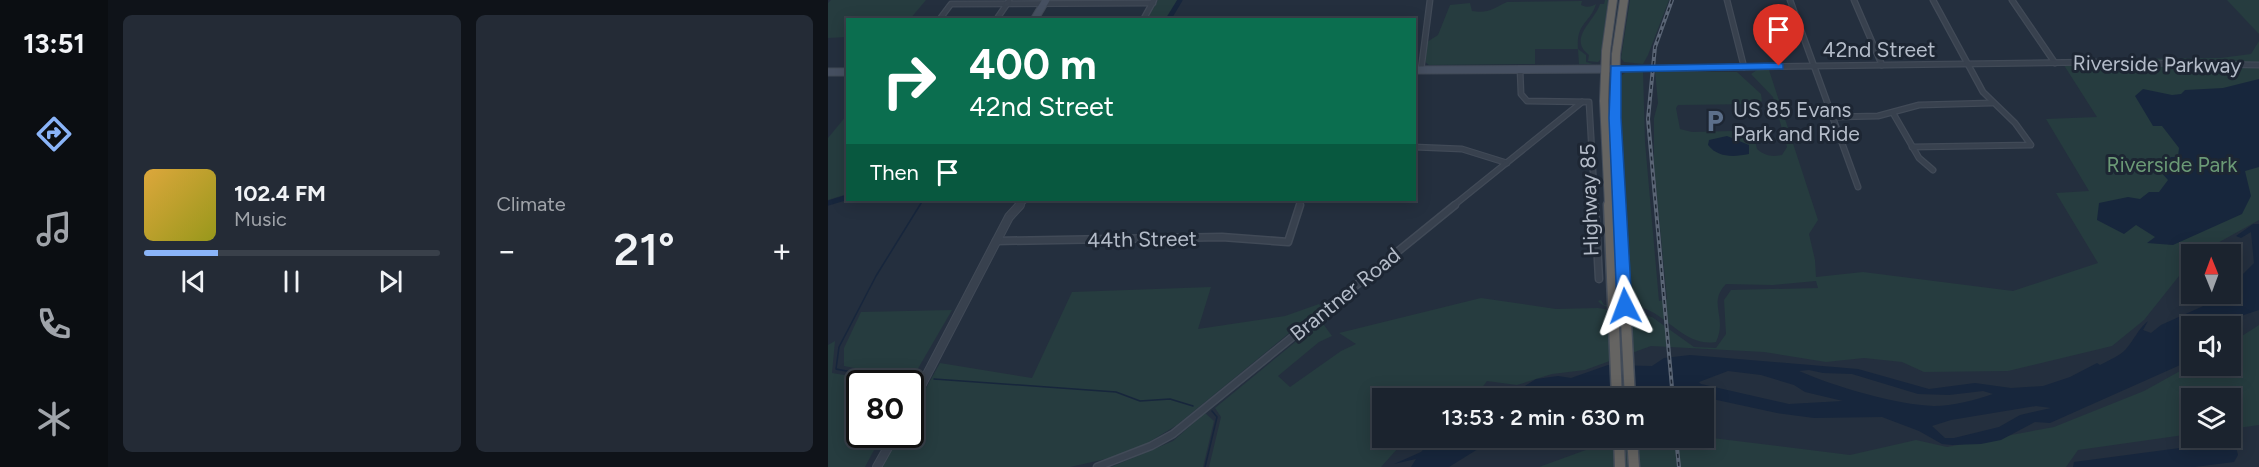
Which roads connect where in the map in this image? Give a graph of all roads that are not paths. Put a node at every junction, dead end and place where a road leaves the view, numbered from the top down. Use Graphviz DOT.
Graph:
graph roads {
  1 [pos="1430,0"];
  2 [pos="1613,0"];
  3 [pos="1727,0"];
  4 [pos="1790,0"];
  5 [pos="1854,0"];
  6 [pos="1933,0"];
  7 [pos="2012,0"];
  8 [pos="1046,1"];
  9 [pos="1154,1"];
  10 [pos="1625,1"];
  11 [pos="1008,2"];
  12 [pos="940,18"];
  13 [pos="997,18"];
  14 [pos="1035,18"];
  15 [pos="1144,18"];
  16 [pos="2055,63"];
  17 [pos="1968,64"];
  18 [pos="1882,65"];
  19 [pos="2259,65"];
  20 [pos="1814,66"];
  21 [pos="1744,67"];
  22 [pos="1520,69"];
  23 [pos="1610,69"];
  24 [pos="1418,70"];
  25 [pos="828,72"];
  26 [pos="846,72"];
  27 [pos="1582,102"];
  28 [pos="1992,103"];
  29 [pos="1893,112"];
  30 [pos="1833,117"];
  31 [pos="1416,147"];
  32 [pos="1912,147"];
  33 [pos="1507,163"];
  34 [pos="1933,170"];
  35 [pos="1858,187"];
  36 [pos="1023,201"];
  37 [pos="1301,201"];
  38 [pos="996,241"];
  39 [pos="1599,279"];
  40 [pos="924,379"];
  41 [pos="1617,388"];
  42 [pos="1629,388"];
  43 [pos="888,448"];
  44 [pos="1619,448"];
  45 [pos="1633,448"];
  46 [pos="877,467"];
  47 [pos="1097,467"];
  48 [pos="1620,467"];
  49 [pos="1634,467"];
  1 -- 24 [label="street"];
  2 -- 23 [label="highway, Highway 85"];
  3 -- 21 [label="street"];
  4 -- 20 [label="street"];
  5 -- 18 [label="street"];
  6 -- 17 [label="street"];
  7 -- 16 [label="street"];
  8 -- 9 [label="street"];
  8 -- 11 [label="street"];
  8 -- 14 [label="main road"];
  9 -- 15 [label="street"];
  10 -- 23 [label="highway, Highway 85"];
  11 -- 12 [label="street"];
  11 -- 13 [label="street"];
  16 -- 17 [label="street, 42nd Street"];
  16 -- 19 [label="street, Riverside Parkway"];
  17 -- 18 [label="street, 42nd Street"];
  17 -- 28 [label="street"];
  18 -- 20 [label="street, 42nd Street"];
  20 -- 21 [label="street, 42nd Street"];
  20 -- 30 [label="street"];
  21 -- 23 [label="street, 42nd Street"];
  22 -- 23 [label="main road, 42nd Street"];
  22 -- 24 [label="main road, 42nd Street"];
  22 -- 27 [label="street"];
  23 -- 41 [label="highway, Highway 85"];
  23 -- 42 [label="highway, Highway 85"];
  25 -- 26 [label="main road"];
  27 -- 33 [label="street, Brantner Road"];
  27 -- 39 [label="street"];
  28 -- 29 [label="street"];
  28 -- 32 [label="street"];
  29 -- 30 [label="street"];
  29 -- 32 [label="street"];
  30 -- 35 [label="street"];
  31 -- 33 [label="street"];
  32 -- 34 [label="street"];
  33 -- 47 [label="street, Brantner Road"];
  36 -- 38 [label="street"];
  37 -- 38 [label="street, 44th Street"];
  38 -- 40 [label="street"];
  43 -- 46 [label="street"];
  44 -- 48 [label="highway"];
  45 -- 49 [label="highway"];
}
